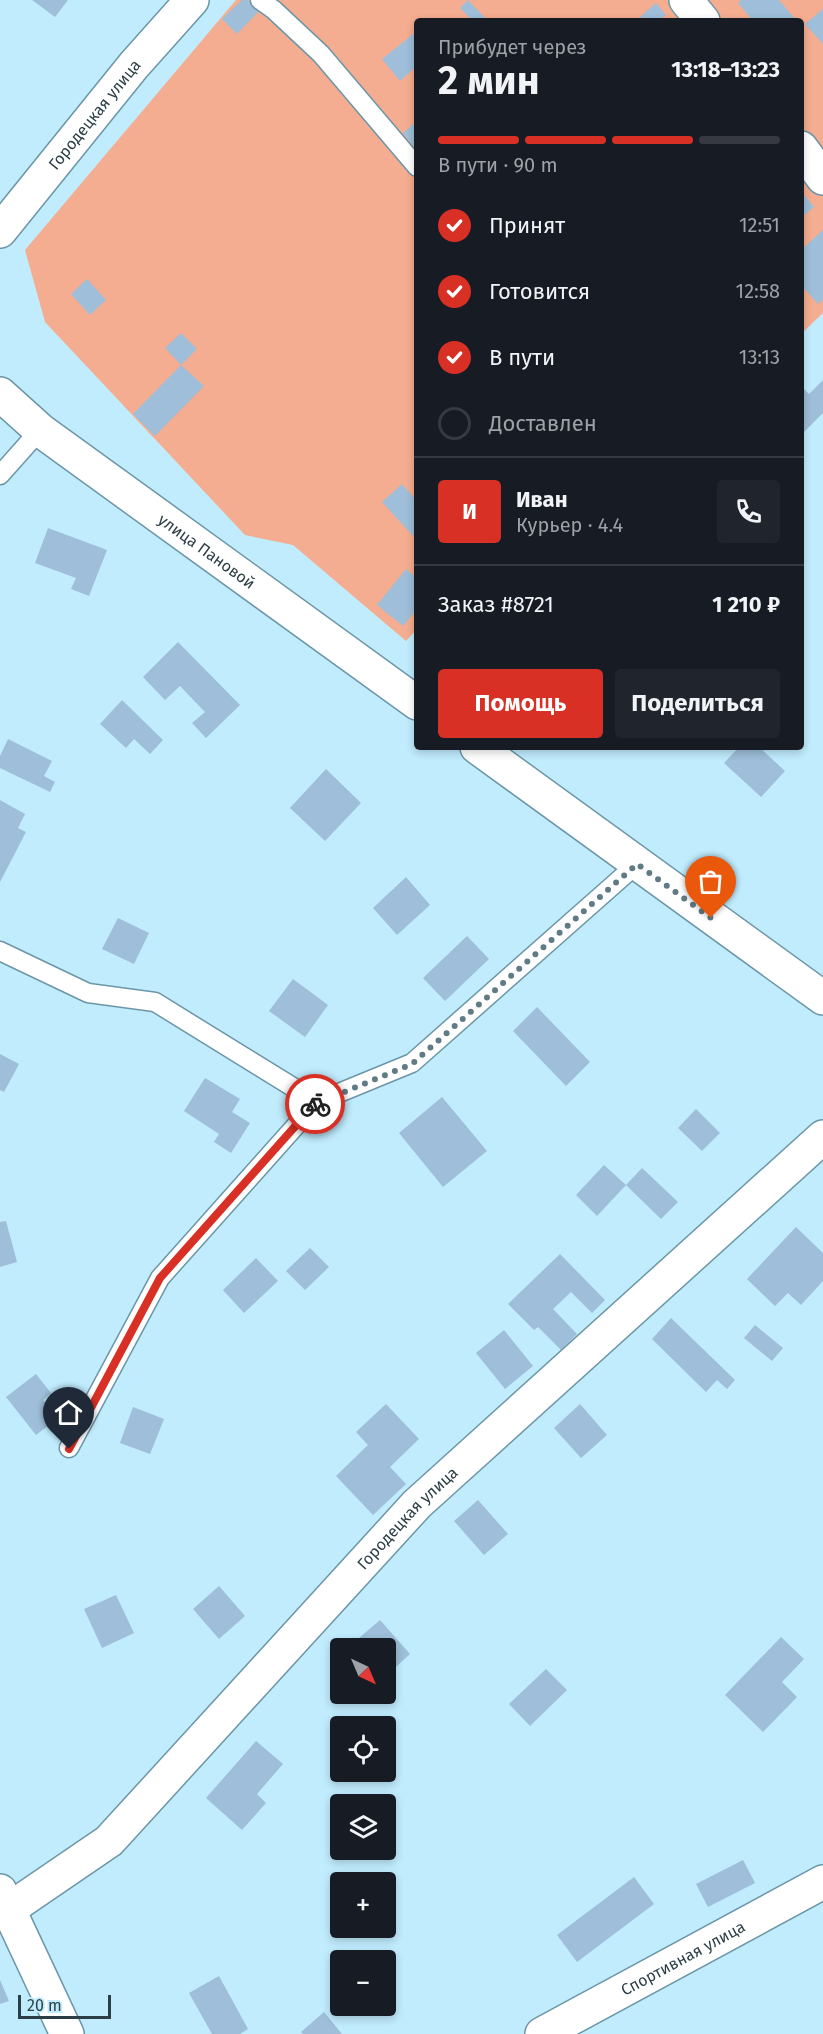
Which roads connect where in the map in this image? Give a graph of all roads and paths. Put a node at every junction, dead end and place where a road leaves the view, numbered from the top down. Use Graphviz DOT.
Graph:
graph roads {
  1 [pos="192,0"];
  2 [pos="260,0"];
  3 [pos="686,0"];
  4 [pos="701,18"];
  5 [pos="804,152"];
  6 [pos="414,164"];
  7 [pos="823,177"];
  8 [pos="0,231"];
  9 [pos="0,394"];
  10 [pos="40,430"];
  11 [pos="0,475"];
  12 [pos="414,701"];
  13 [pos="481,750"];
  14 [pos="637,864"];
  15 [pos="0,951"];
  16 [pos="823,998"];
  17 [pos="317,1102"];
  18 [pos="823,1137"];
  19 [pos="69,1449"];
  20 [pos="823,1882"];
  21 [pos="4,1900"];
  22 [pos="67,2034"];
  23 [pos="542,2034"];
  1 -- 8 [label="street, Городецкая улица"];
  2 -- 6 [label="lane"];
  3 -- 4 [label="street"];
  5 -- 7 [label="street"];
  9 -- 10 [label="street, улица Пановой"];
  10 -- 11 [label="lane"];
  10 -- 12 [label="street, улица Пановой"];
  13 -- 14 [label="street"];
  14 -- 16 [label="street"];
  14 -- 17 [label="lane"];
  15 -- 17 [label="lane"];
  17 -- 19 [label="lane"];
  18 -- 21 [label="street, Городецкая улица"];
  20 -- 23 [label="street, Спортивная улица"];
  21 -- 22 [label="street"];
}
